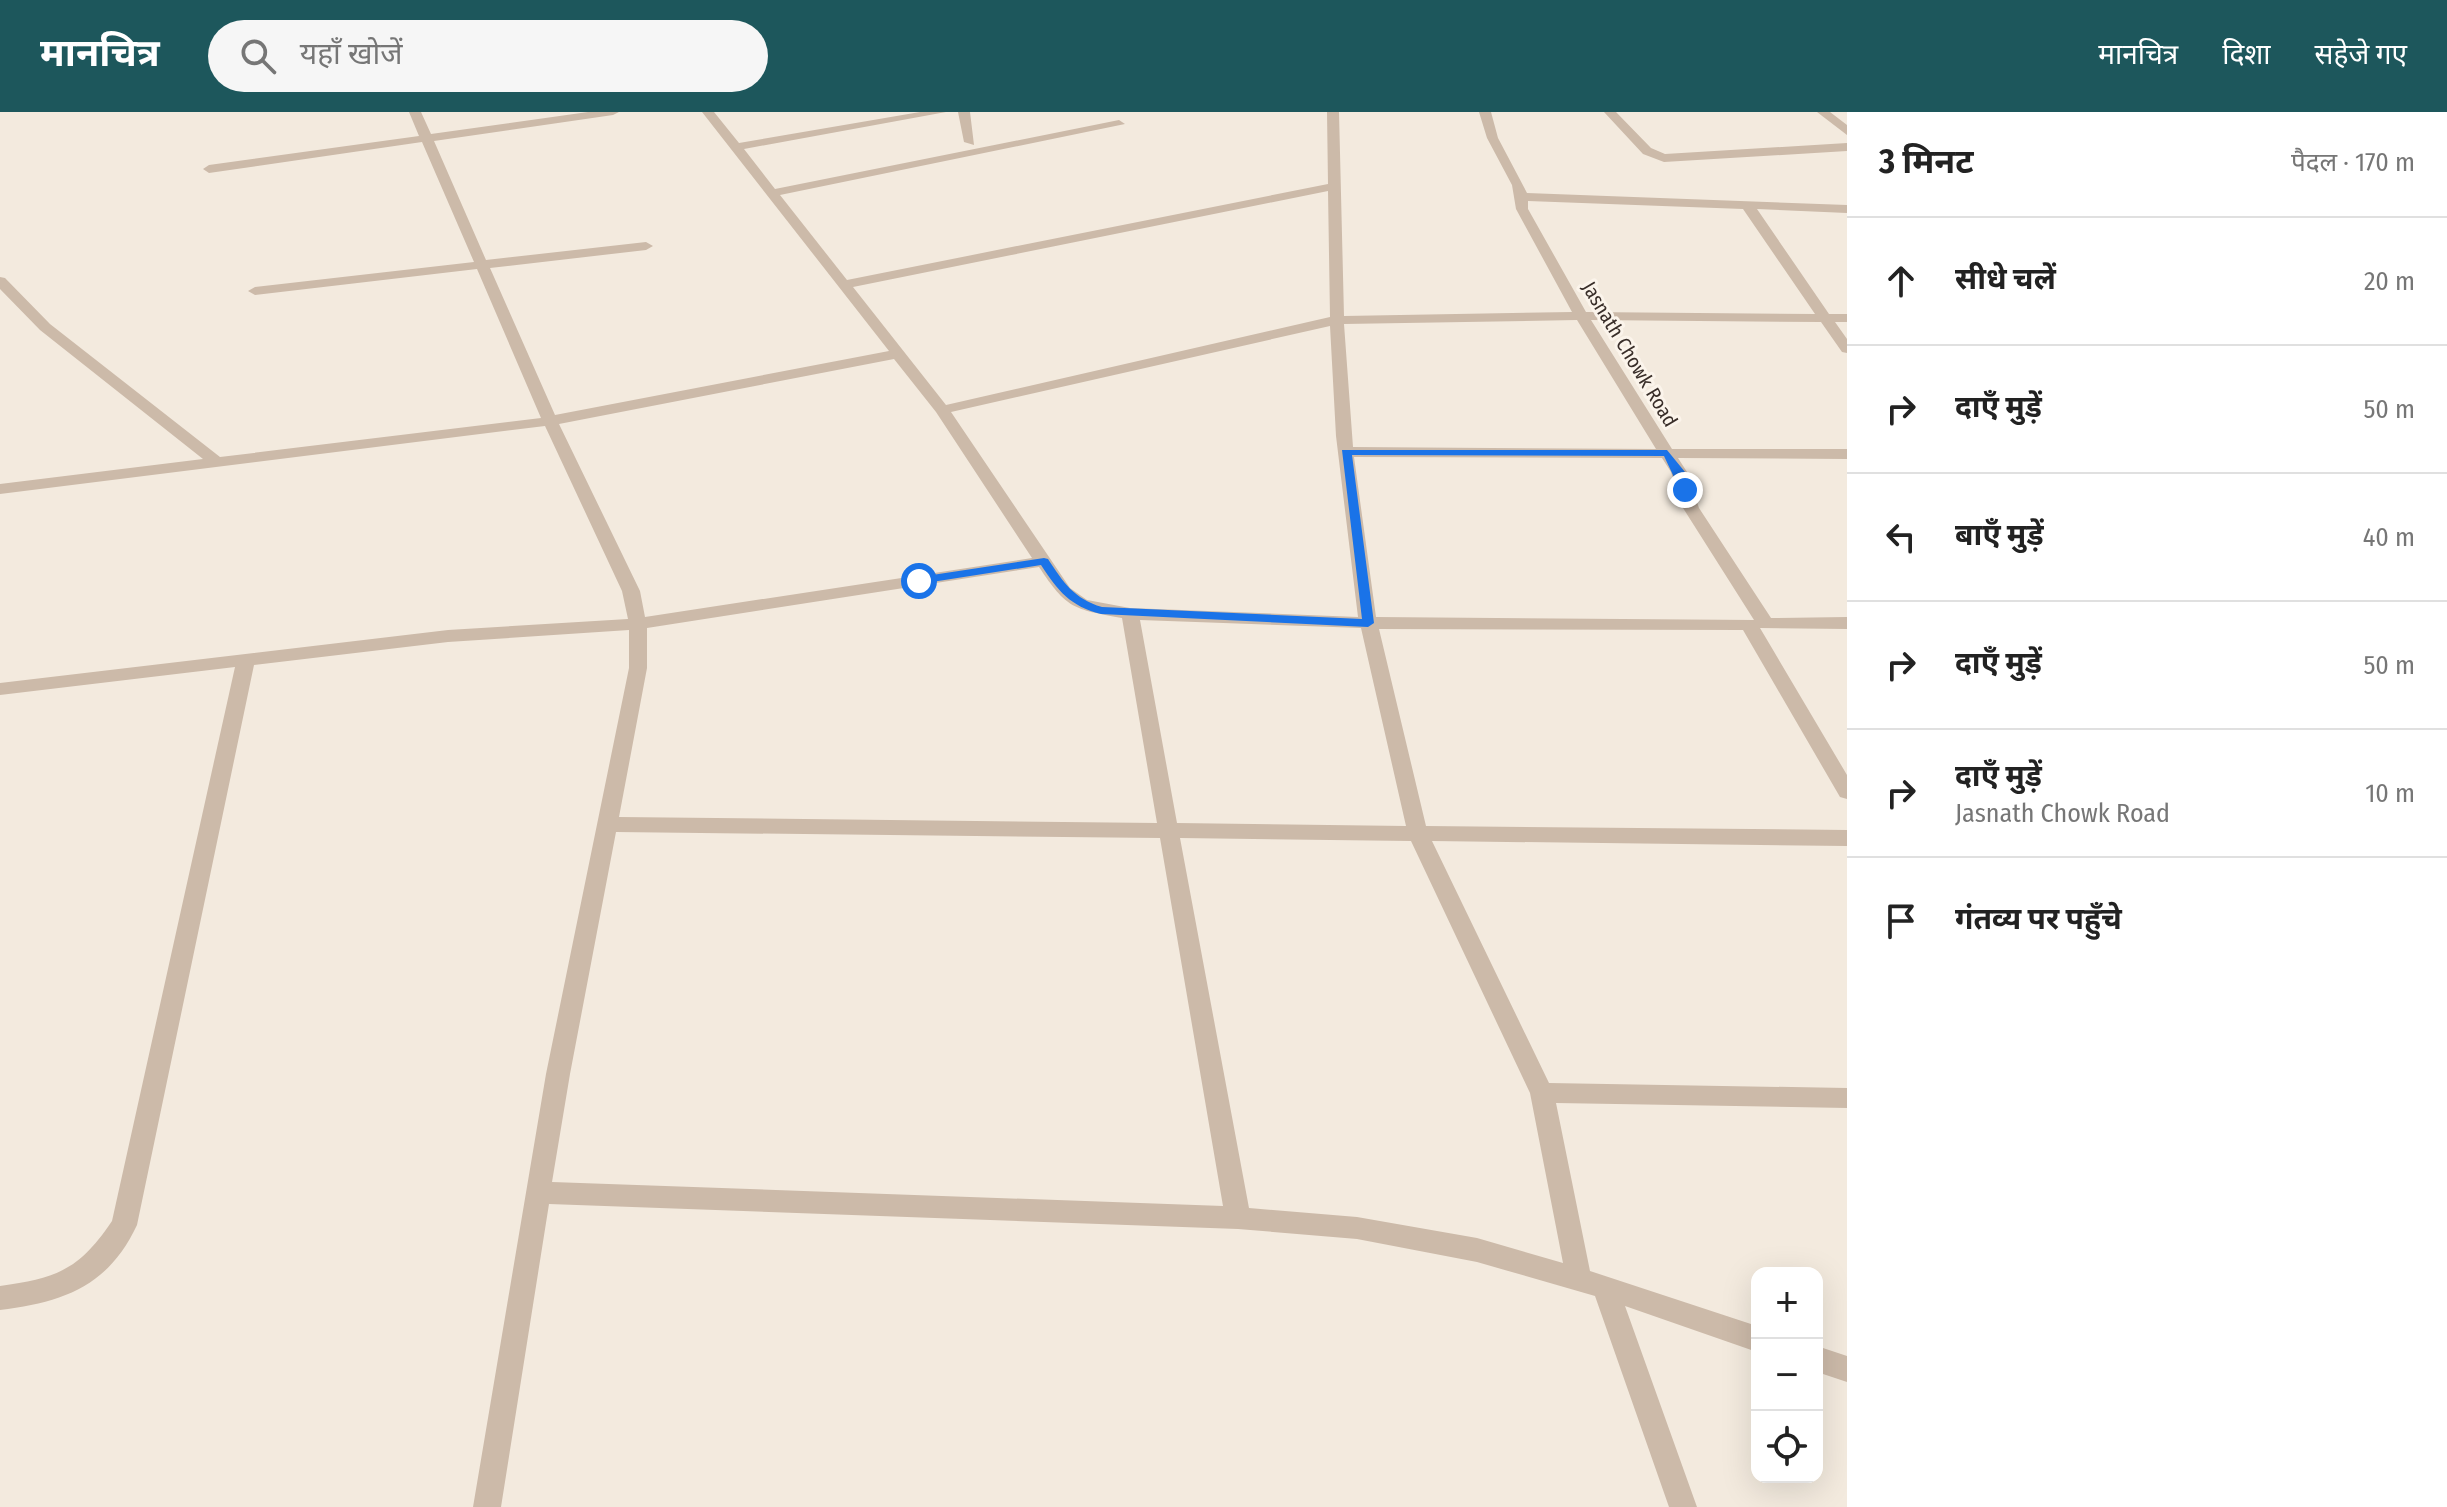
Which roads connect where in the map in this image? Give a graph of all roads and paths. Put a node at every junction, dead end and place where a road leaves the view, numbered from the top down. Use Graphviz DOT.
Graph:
graph roads {
  1 [pos="415,112"];
  2 [pos="613,112"];
  3 [pos="708,112"];
  4 [pos="940,112"];
  5 [pos="964,112"];
  6 [pos="1333,112"];
  7 [pos="1485,112"];
  8 [pos="1610,112"];
  9 [pos="1823,112"];
  10 [pos="1119,124"];
  11 [pos="1847,131"];
  12 [pos="425,137"];
  13 [pos="970,142"];
  14 [pos="736,147"];
  15 [pos="1847,147"];
  16 [pos="209,169"];
  17 [pos="1335,186"];
  18 [pos="771,193"];
  19 [pos="1523,197"];
  20 [pos="1747,205"];
  21 [pos="1847,209"];
  22 [pos="646,246"];
  23 [pos="481,265"];
  24 [pos="0,281"];
  25 [pos="844,285"];
  26 [pos="255,291"];
  27 [pos="1581,316"];
  28 [pos="1824,318"];
  29 [pos="1847,318"];
  30 [pos="1337,320"];
  31 [pos="1847,349"];
  32 [pos="898,354"];
  33 [pos="942,410"];
  34 [pos="550,421"];
  35 [pos="1346,452"];
  36 [pos="1667,453"];
  37 [pos="1847,454"];
  38 [pos="218,463"];
  39 [pos="0,489"];
  40 [pos="1044,561"];
  41 [pos="1130,614"];
  42 [pos="1368,623"];
  43 [pos="1847,623"];
  44 [pos="638,624"];
  45 [pos="246,658"];
  46 [pos="0,689"];
  47 [pos="1847,792"];
  48 [pos="607,824"];
  49 [pos="1167,830"];
  50 [pos="1418,833"];
  51 [pos="1847,838"];
  52 [pos="1542,1093"];
  53 [pos="1847,1098"];
  54 [pos="539,1193"];
  55 [pos="1238,1218"];
  56 [pos="1592,1284"];
  57 [pos="0,1298"];
  58 [pos="1751,1337"];
  59 [pos="1823,1361"];
  60 [pos="1847,1369"];
  61 [pos="487,1507"];
  62 [pos="1683,1507"];
  1 -- 12 [label="street"];
  2 -- 12 [label="street"];
  3 -- 14 [label="street"];
  4 -- 14 [label="street"];
  5 -- 13 [label="street"];
  6 -- 17 [label="street"];
  7 -- 19 [label="street, Jasnath Chowk Road"];
  8 -- 15 [label="street"];
  9 -- 11 [label="street"];
  10 -- 18 [label="street"];
  12 -- 16 [label="street"];
  12 -- 23 [label="street"];
  14 -- 18 [label="street"];
  17 -- 25 [label="street"];
  17 -- 30 [label="street"];
  18 -- 25 [label="street"];
  19 -- 20 [label="street"];
  19 -- 27 [label="street, Jasnath Chowk Road"];
  20 -- 21 [label="street"];
  20 -- 28 [label="street"];
  22 -- 23 [label="street"];
  23 -- 26 [label="street"];
  23 -- 34 [label="street"];
  24 -- 38 [label="street"];
  25 -- 32 [label="street"];
  27 -- 28 [label="street"];
  27 -- 30 [label="street"];
  27 -- 36 [label="street, Jasnath Chowk Road"];
  28 -- 29 [label="street"];
  28 -- 31 [label="street"];
  30 -- 33 [label="street"];
  30 -- 35 [label="street"];
  32 -- 33 [label="street"];
  32 -- 34 [label="street"];
  33 -- 40 [label="street"];
  34 -- 38 [label="street"];
  34 -- 44 [label="street"];
  35 -- 36 [label="street"];
  35 -- 42 [label="street"];
  36 -- 37 [label="street"];
  36 -- 43 [label="street, Jasnath Chowk Road"];
  38 -- 39 [label="street"];
  40 -- 41 [label="street"];
  40 -- 44 [label="street"];
  41 -- 42 [label="street"];
  41 -- 49 [label="street"];
  42 -- 47 [label="street"];
  42 -- 50 [label="street"];
  44 -- 45 [label="street"];
  44 -- 48 [label="street"];
  45 -- 46 [label="street"];
  45 -- 57 [label="street"];
  48 -- 49 [label="street"];
  48 -- 54 [label="street"];
  49 -- 50 [label="street"];
  49 -- 55 [label="street"];
  50 -- 51 [label="street"];
  50 -- 52 [label="street"];
  52 -- 53 [label="street"];
  52 -- 56 [label="street"];
  54 -- 55 [label="street"];
  54 -- 61 [label="street"];
  55 -- 56 [label="street"];
  56 -- 58 [label="street"];
  56 -- 62 [label="street"];
  59 -- 60 [label="street"];
}
